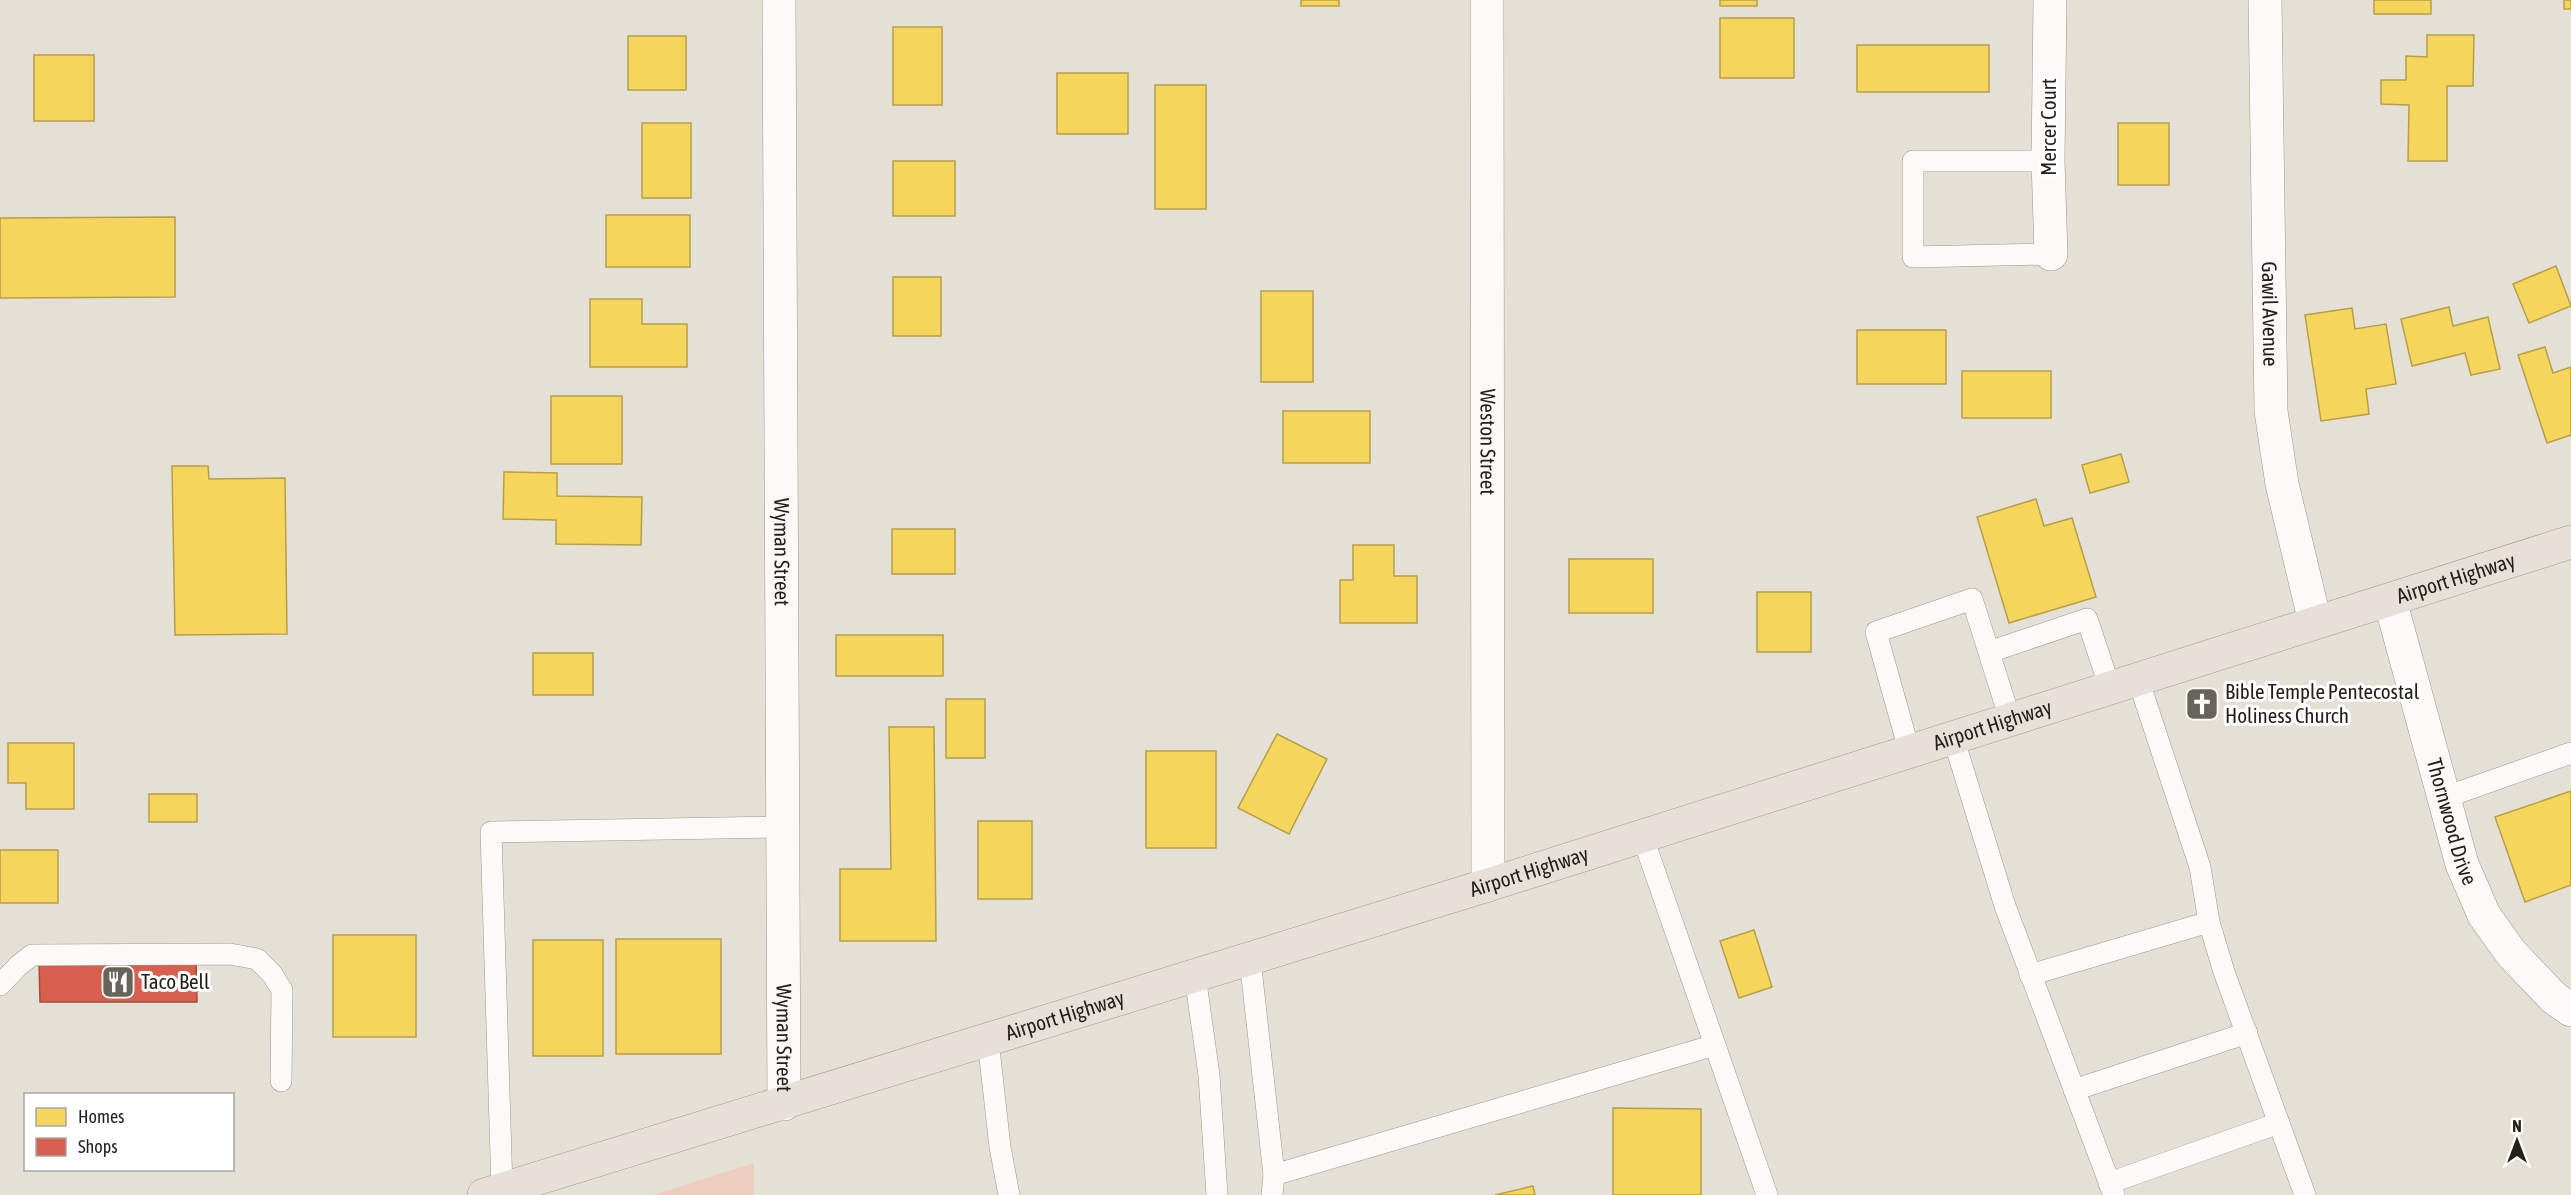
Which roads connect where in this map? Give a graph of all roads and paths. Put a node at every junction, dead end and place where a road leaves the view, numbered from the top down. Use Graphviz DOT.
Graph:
graph roads {
  1 [pos="779,0"];
  2 [pos="1487,0"];
  3 [pos="2050,0"];
  4 [pos="2265,0"];
  5 [pos="2048,161"];
  6 [pos="2051,254"];
  7 [pos="2571,542"];
  8 [pos="2390,600"];
  9 [pos="2315,622"];
  10 [pos="1989,652"];
  11 [pos="2124,683"];
  12 [pos="2010,719"];
  13 [pos="1953,737"];
  14 [pos="1910,750"];
  15 [pos="2571,753"];
  16 [pos="2443,798"];
  17 [pos="783,827"];
  18 [pos="1642,835"];
  19 [pos="1488,885"];
  20 [pos="2209,922"];
  21 [pos="1250,959"];
  22 [pos="2030,975"];
  23 [pos="1195,976"];
  24 [pos="0,985"];
  25 [pos="2571,1010"];
  26 [pos="2247,1033"];
  27 [pos="988,1040"];
  28 [pos="1715,1045"];
  29 [pos="281,1082"];
  30 [pos="2074,1090"];
  31 [pos="784,1104"];
  32 [pos="2279,1123"];
  33 [pos="1273,1185"];
  34 [pos="2112,1189"];
  35 [pos="493,1192"];
  36 [pos="1010,1195"];
  37 [pos="1217,1195"];
  38 [pos="1767,1195"];
  39 [pos="2305,1195"];
  1 -- 17 [label="street, Wyman Street"];
  2 -- 19 [label="street, Weston Street"];
  3 -- 5 [label="street, Mercer Court"];
  4 -- 9 [label="street, Gawil Avenue"];
  5 -- 6 [label="street, Mercer Court"];
  5 -- 6 [label="lane"];
  7 -- 8 [label="main road, Airport Highway"];
  8 -- 9 [label="main road, Airport Highway"];
  8 -- 16 [label="street, Thornwood Drive"];
  9 -- 11 [label="main road, Airport Highway"];
  10 -- 11 [label="lane"];
  10 -- 12 [label="lane"];
  10 -- 14 [label="lane"];
  11 -- 12 [label="main road, Airport Highway"];
  11 -- 20 [label="lane"];
  12 -- 13 [label="main road, Airport Highway"];
  13 -- 14 [label="main road, Airport Highway"];
  13 -- 22 [label="lane"];
  14 -- 18 [label="main road, Airport Highway"];
  15 -- 16 [label="lane"];
  16 -- 25 [label="street, Thornwood Drive"];
  17 -- 31 [label="street, Wyman Street"];
  17 -- 35 [label="lane"];
  18 -- 19 [label="main road, Airport Highway"];
  18 -- 28 [label="lane"];
  19 -- 21 [label="main road, Airport Highway"];
  20 -- 22 [label="lane"];
  20 -- 26 [label="lane"];
  21 -- 23 [label="main road, Airport Highway"];
  21 -- 33 [label="lane"];
  22 -- 30 [label="lane"];
  23 -- 27 [label="main road, Airport Highway"];
  23 -- 37 [label="lane"];
  24 -- 29 [label="lane"];
  26 -- 30 [label="lane"];
  26 -- 32 [label="lane"];
  27 -- 31 [label="main road, Airport Highway"];
  27 -- 36 [label="lane"];
  28 -- 33 [label="lane"];
  28 -- 38 [label="lane"];
  30 -- 34 [label="lane"];
  31 -- 35 [label="main road, Airport Highway"];
  32 -- 34 [label="lane"];
  32 -- 39 [label="lane"];
}
